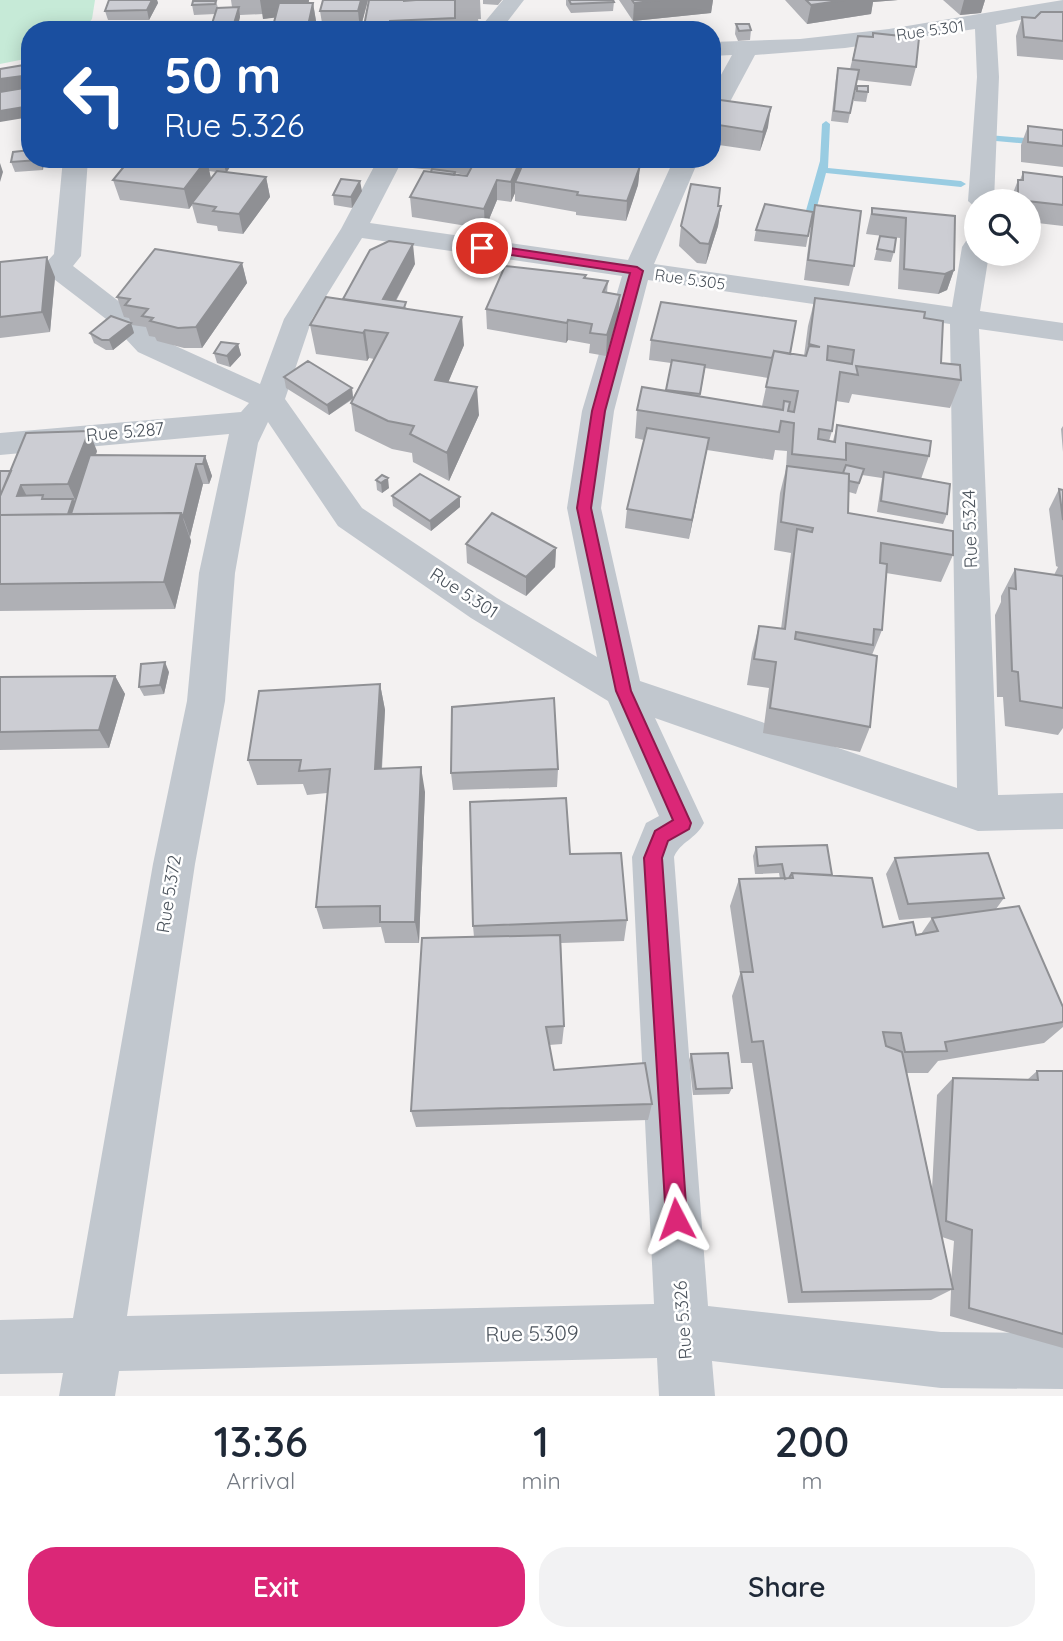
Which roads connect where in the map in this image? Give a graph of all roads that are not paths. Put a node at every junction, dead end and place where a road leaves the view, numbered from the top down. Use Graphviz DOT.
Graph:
graph roads {
  1 [pos="514,0"];
  2 [pos="1063,5"];
  3 [pos="496,21"];
  4 [pos="985,22"];
  5 [pos="747,49"];
  6 [pos="721,50"];
  7 [pos="721,97"];
  8 [pos="75,168"];
  9 [pos="386,168"];
  10 [pos="683,168"];
  11 [pos="982,189"];
  12 [pos="354,229"];
  13 [pos="973,266"];
  14 [pos="637,271"];
  15 [pos="964,319"];
  16 [pos="1063,332"];
  17 [pos="260,411"];
  18 [pos="0,444"];
  19 [pos="624,691"];
  20 [pos="1063,811"];
  21 [pos="978,813"];
  22 [pos="684,1330"];
  23 [pos="97,1345"];
  24 [pos="0,1347"];
  25 [pos="1063,1361"];
  26 [pos="87,1396"];
  27 [pos="688,1396"];
  1 -- 3 [label="street"];
  2 -- 4 [label="street, Rue 5.301"];
  4 -- 5 [label="street, Rue 5.301"];
  4 -- 11 [label="street"];
  5 -- 6 [label="street, Rue 5.301"];
  5 -- 7 [label="street"];
  8 -- 17 [label="street"];
  9 -- 12 [label="street"];
  10 -- 14 [label="street, Rue 5.326"];
  12 -- 14 [label="street, Rue 5.305"];
  12 -- 17 [label="street, Rue 5.372"];
  13 -- 15 [label="street, Rue 5.324"];
  14 -- 15 [label="street, Rue 5.305"];
  14 -- 19 [label="street, Rue 5.326"];
  15 -- 16 [label="street, Rue 5.305"];
  15 -- 21 [label="street, Rue 5.324"];
  17 -- 18 [label="street, Rue 5.287"];
  17 -- 19 [label="street, Rue 5.301"];
  17 -- 23 [label="street, Rue 5.372"];
  19 -- 21 [label="street, Rue 5.301"];
  19 -- 22 [label="street, Rue 5.326"];
  20 -- 21 [label="street, Rue 5.301"];
  22 -- 23 [label="street, Rue 5.309"];
  22 -- 25 [label="street, Rue 5.309"];
  22 -- 27 [label="street, Rue 5.326"];
  23 -- 24 [label="street, Rue 5.309"];
  23 -- 26 [label="street, Rue 5.372"];
}
